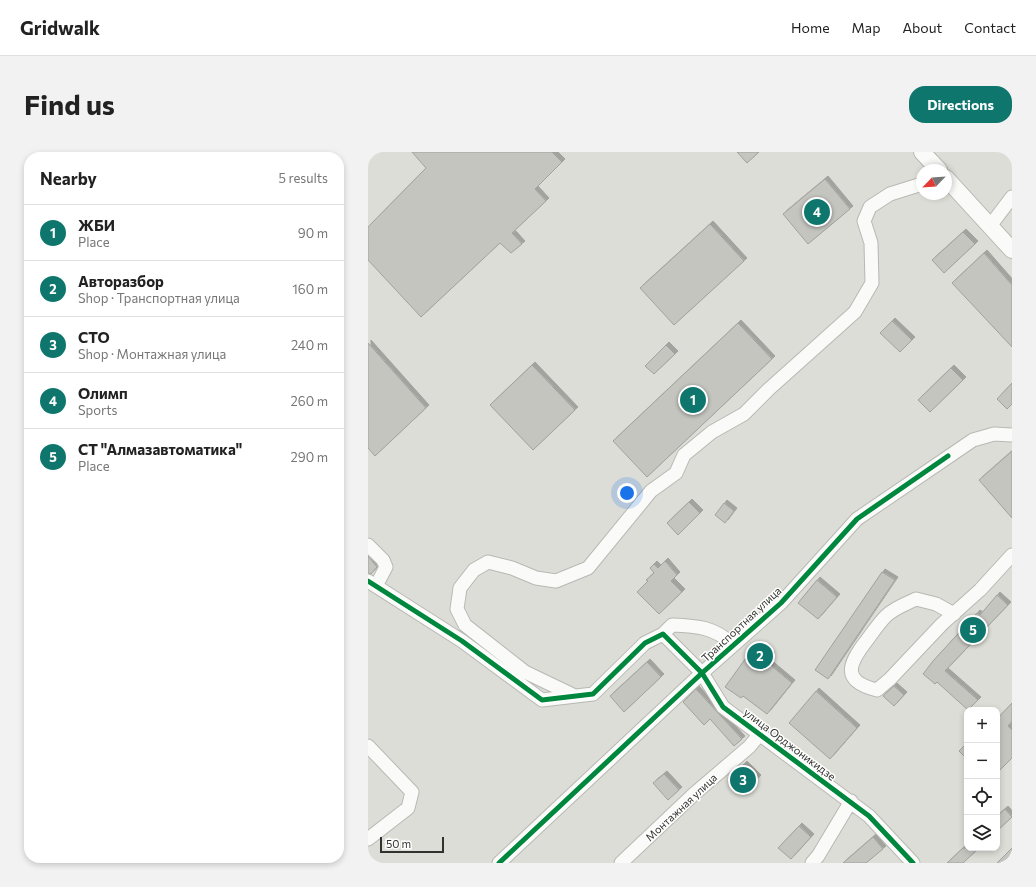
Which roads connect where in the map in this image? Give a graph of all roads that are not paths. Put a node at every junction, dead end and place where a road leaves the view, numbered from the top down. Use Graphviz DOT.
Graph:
graph roads {
  1 [pos="922,152"];
  2 [pos="933,164"];
  3 [pos="952,185"];
  4 [pos="916,186"];
  5 [pos="1012,197"];
  6 [pos="990,226"];
  7 [pos="1012,250"];
  8 [pos="1012,435"];
  9 [pos="368,545"];
  10 [pos="1012,555"];
  11 [pos="372,584"];
  12 [pos="954,614"];
  13 [pos="663,634"];
  14 [pos="734,645"];
  15 [pos="702,673"];
  16 [pos="575,696"];
  17 [pos="760,734"];
  18 [pos="368,746"];
  19 [pos="851,801"];
  20 [pos="368,839"];
  21 [pos="819,861"];
  22 [pos="500,863"];
  23 [pos="621,863"];
  24 [pos="913,863"];
  1 -- 2 [label="main road"];
  3 -- 6 [label="main road"];
  4 -- 16 [label="street"];
  5 -- 6 [label="street"];
  6 -- 7 [label="main road"];
  8 -- 14 [label="street, Транспортная улица"];
  9 -- 11 [label="street"];
  10 -- 12 [label="street"];
  11 -- 16 [label="street"];
  12 -- 12 [label="street"];
  13 -- 14 [label="street"];
  13 -- 15 [label="street, улица Орджоникидзе"];
  13 -- 16 [label="street"];
  14 -- 15 [label="street, Транспортная улица"];
  15 -- 17 [label="street, улица Орджоникидзе"];
  15 -- 22 [label="street, Транспортная улица"];
  17 -- 19 [label="street, улица Орджоникидзе"];
  17 -- 23 [label="street, Монтажная улица"];
  18 -- 20 [label="street"];
  19 -- 21 [label="street"];
  19 -- 24 [label="street, улица Орджоникидзе"];
}
